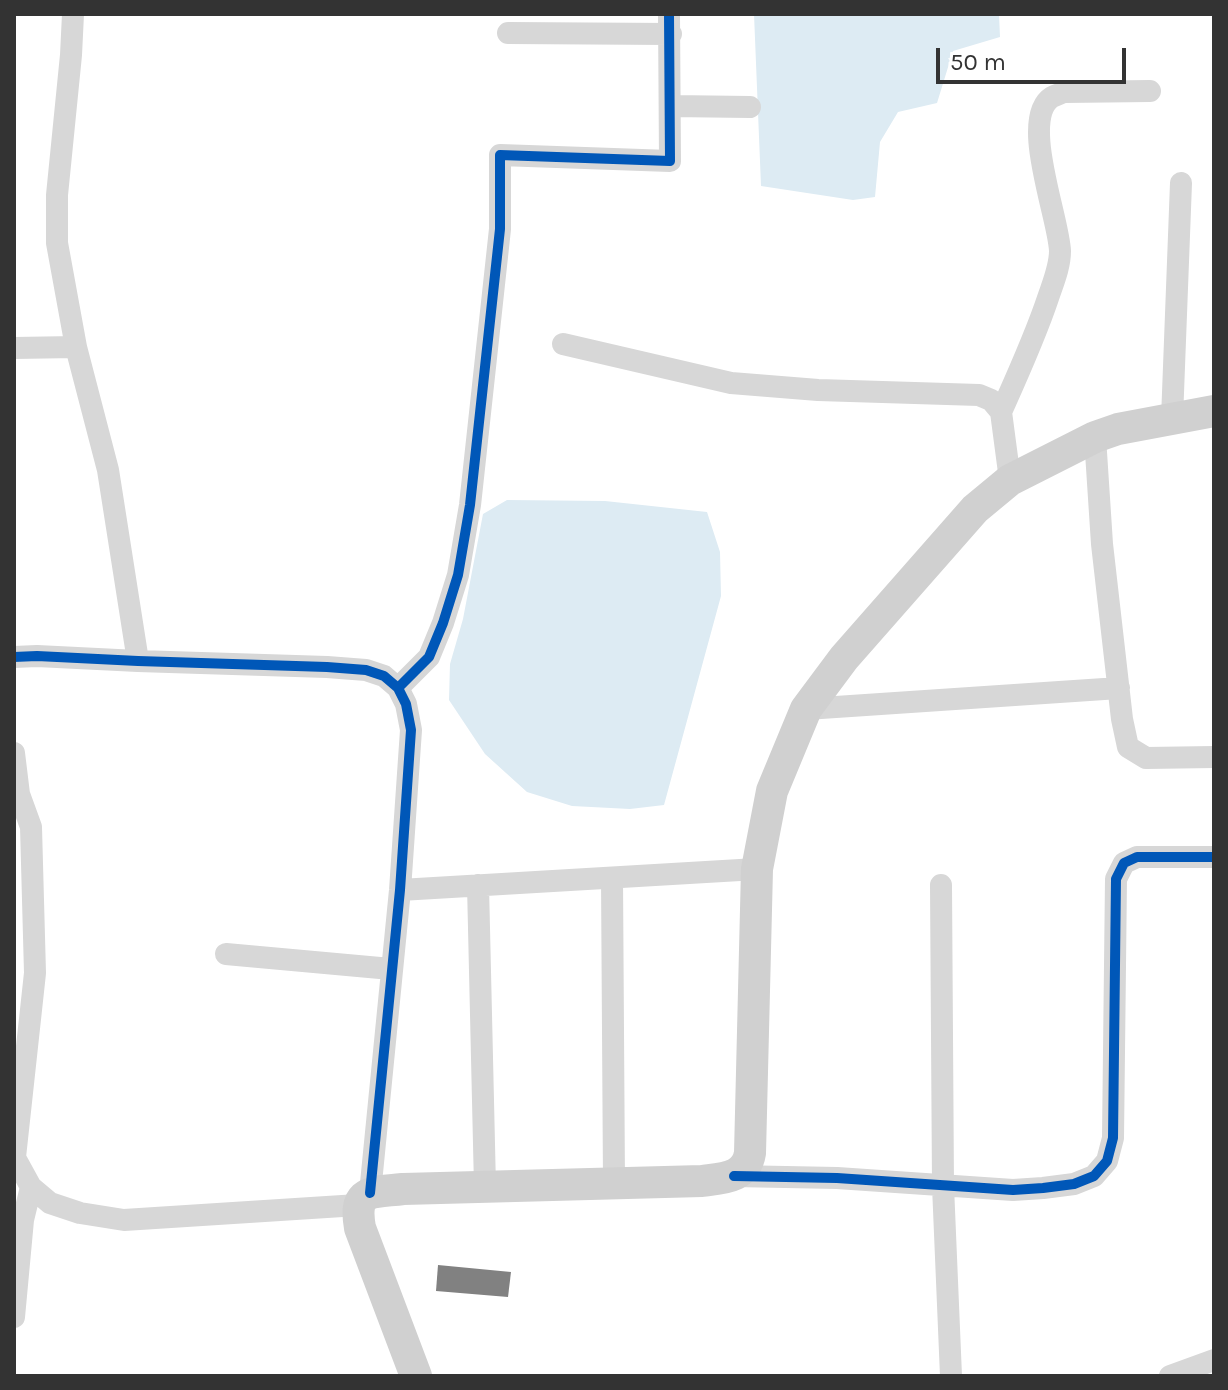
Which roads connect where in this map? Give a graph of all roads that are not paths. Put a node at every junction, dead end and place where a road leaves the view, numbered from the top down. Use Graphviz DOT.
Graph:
graph roads {
  1 [pos="73,14"];
  2 [pos="670,24"];
  3 [pos="508,33"];
  4 [pos="1150,91"];
  5 [pos="671,106"];
  6 [pos="750,107"];
  7 [pos="1181,183"];
  8 [pos="563,344"];
  9 [pos="76,347"];
  10 [pos="14,348"];
  11 [pos="1214,411"];
  12 [pos="1001,412"];
  13 [pos="1172,419"];
  14 [pos="1095,437"];
  15 [pos="1010,480"];
  16 [pos="14,657"];
  17 [pos="138,661"];
  18 [pos="398,688"];
  19 [pos="1119,688"];
  20 [pos="806,709"];
  21 [pos="14,753"];
  22 [pos="1214,757"];
  23 [pos="1214,857"];
  24 [pos="757,869"];
  25 [pos="612,878"];
  26 [pos="478,885"];
  27 [pos="941,885"];
  28 [pos="400,890"];
  29 [pos="226,954"];
  30 [pos="391,969"];
  31 [pos="25,972"];
  32 [pos="20,1052"];
  33 [pos="14,1157"];
  34 [pos="734,1176"];
  35 [pos="614,1183"];
  36 [pos="943,1186"];
  37 [pos="31,1187"];
  38 [pos="485,1187"];
  39 [pos="364,1199"];
  40 [pos="14,1317"];
  41 [pos="1214,1360"];
  42 [pos="416,1376"];
  43 [pos="951,1376"];
  44 [pos="1170,1376"];
  1 -- 9 [label="street"];
  2 -- 3 [label="street"];
  2 -- 5 [label="street"];
  4 -- 12 [label="street"];
  5 -- 6 [label="street"];
  5 -- 18 [label="street"];
  7 -- 13 [label="street"];
  8 -- 12 [label="street"];
  9 -- 10 [label="street"];
  9 -- 17 [label="street"];
  11 -- 13 [label="main road"];
  12 -- 15 [label="street"];
  13 -- 14 [label="main road"];
  14 -- 15 [label="main road"];
  14 -- 19 [label="street"];
  15 -- 20 [label="main road"];
  16 -- 17 [label="street"];
  17 -- 18 [label="street"];
  18 -- 28 [label="street"];
  19 -- 20 [label="street"];
  19 -- 22 [label="street"];
  20 -- 24 [label="main road"];
  21 -- 31 [label="street"];
  23 -- 36 [label="street"];
  24 -- 25 [label="street"];
  24 -- 34 [label="main road"];
  25 -- 26 [label="street"];
  25 -- 35 [label="street"];
  26 -- 28 [label="street"];
  26 -- 38 [label="street"];
  27 -- 36 [label="street"];
  28 -- 30 [label="street"];
  29 -- 30 [label="street"];
  30 -- 39 [label="street"];
  31 -- 32 [label="street"];
  32 -- 33 [label="street"];
  33 -- 37 [label="street"];
  34 -- 35 [label="main road"];
  34 -- 36 [label="street"];
  35 -- 38 [label="main road"];
  36 -- 43 [label="street"];
  37 -- 39 [label="street"];
  37 -- 40 [label="street"];
  38 -- 39 [label="main road"];
  39 -- 42 [label="main road"];
  41 -- 44 [label="street"];
}
